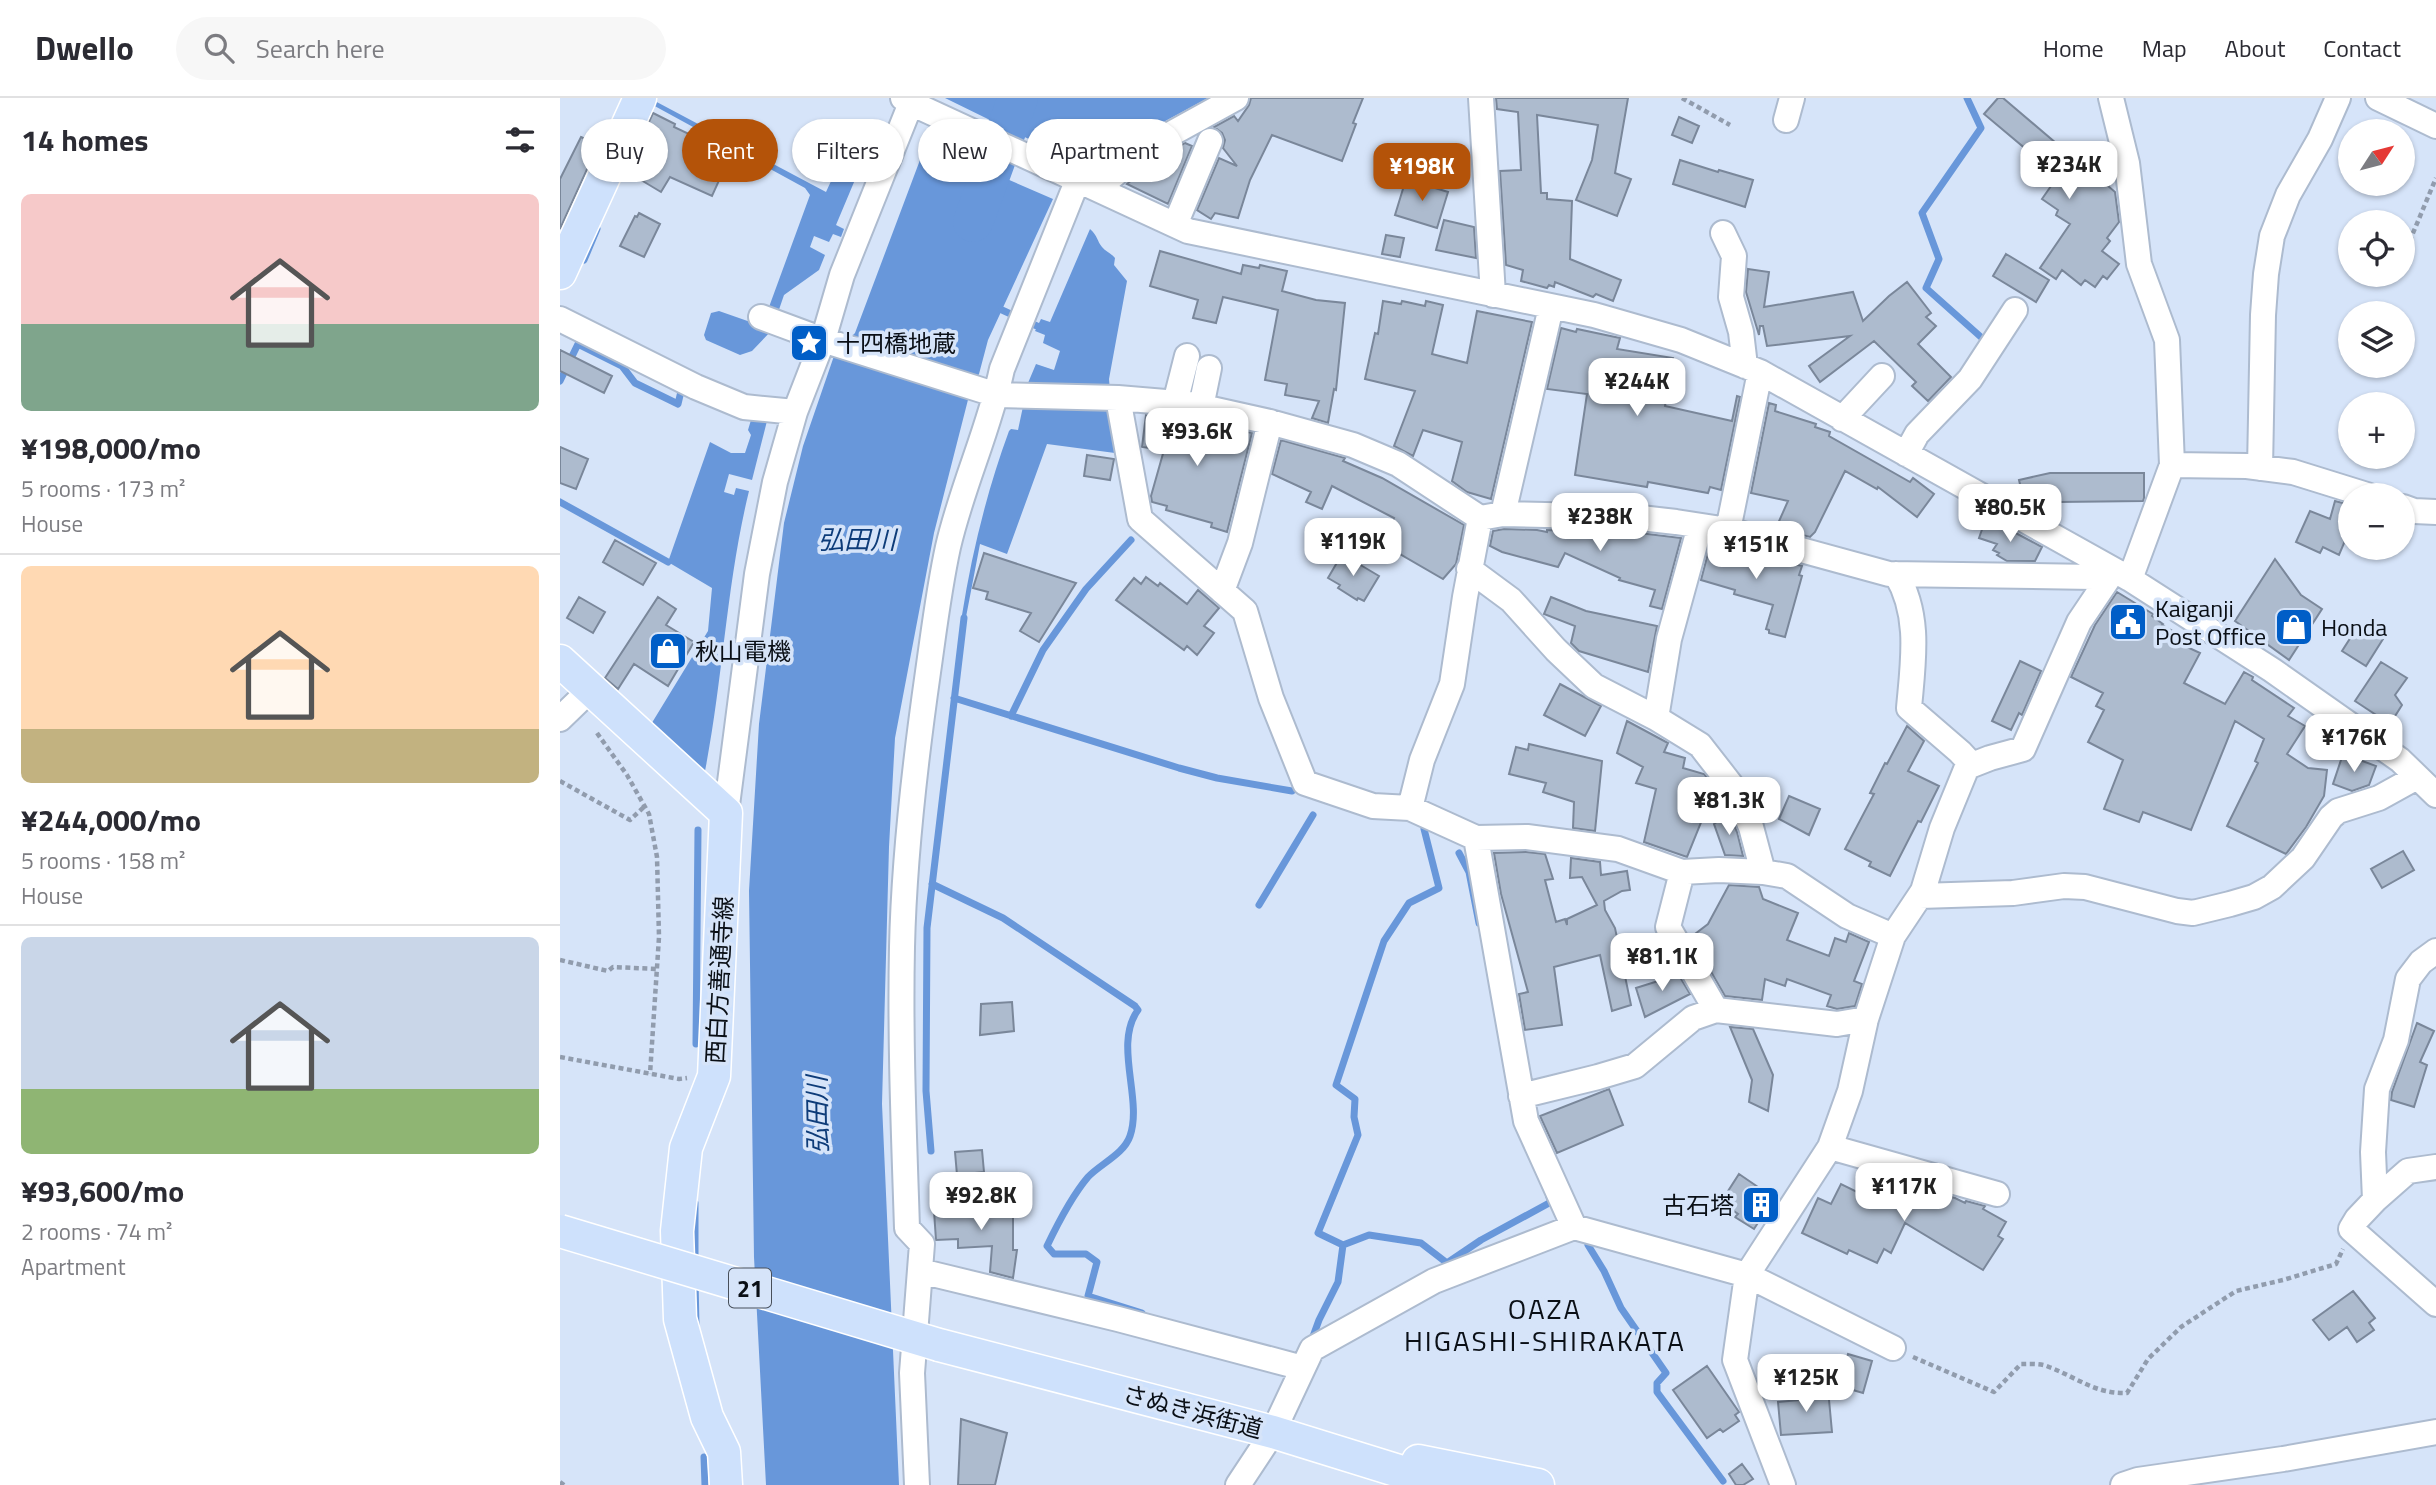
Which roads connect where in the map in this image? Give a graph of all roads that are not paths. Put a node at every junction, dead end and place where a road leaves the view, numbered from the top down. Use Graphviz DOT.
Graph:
graph roads {
  1 [pos="640,98"];
  2 [pos="1236,98"];
  3 [pos="1480,98"];
  4 [pos="2111,98"];
  5 [pos="2338,98"];
  6 [pos="2378,98"];
  7 [pos="913,102"];
  8 [pos="2436,126"];
  9 [pos="1210,141"];
  10 [pos="1088,183"];
  11 [pos="1175,225"];
  12 [pos="1723,233"];
  13 [pos="560,272"];
  14 [pos="1493,295"];
  15 [pos="1551,307"];
  16 [pos="2015,310"];
  17 [pos="761,317"];
  18 [pos="560,319"];
  19 [pos="823,340"];
  20 [pos="1187,356"];
  21 [pos="1209,368"];
  22 [pos="1752,369"];
  23 [pos="1882,376"];
  24 [pos="997,395"];
  25 [pos="1118,398"];
  26 [pos="1175,403"];
  27 [pos="1201,407"];
  28 [pos="795,412"];
  29 [pos="1842,419"];
  30 [pos="1270,422"];
  31 [pos="1906,454"];
  32 [pos="2172,465"];
  33 [pos="2260,468"];
  34 [pos="2338,486"];
  35 [pos="2415,511"];
  36 [pos="2436,512"];
  37 [pos="1491,516"];
  38 [pos="1700,526"];
  39 [pos="1728,530"];
  40 [pos="1469,569"];
  41 [pos="1896,574"];
  42 [pos="2122,574"];
  43 [pos="1222,591"];
  44 [pos="560,661"];
  45 [pos="575,705"];
  46 [pos="1656,718"];
  47 [pos="1972,765"];
  48 [pos="2428,785"];
  49 [pos="1410,808"];
  50 [pos="726,813"];
  51 [pos="1476,838"];
  52 [pos="1682,872"];
  53 [pos="1763,872"];
  54 [pos="1920,896"];
  55 [pos="1893,936"];
  56 [pos="2436,951"];
  57 [pos="1716,1010"];
  58 [pos="1866,1019"];
  59 [pos="1521,1096"];
  60 [pos="1830,1147"];
  61 [pos="2436,1167"];
  62 [pos="1997,1194"];
  63 [pos="2375,1200"];
  64 [pos="1574,1227"];
  65 [pos="560,1231"];
  66 [pos="920,1271"];
  67 [pos="1747,1275"];
  68 [pos="2436,1304"];
  69 [pos="1893,1348"];
  70 [pos="1303,1368"];
  71 [pos="1273,1432"];
  72 [pos="2436,1432"];
  73 [pos="726,1485"];
  74 [pos="917,1485"];
  75 [pos="1238,1485"];
  76 [pos="1444,1485"];
  77 [pos="1538,1485"];
  78 [pos="1783,1485"];
  79 [pos="2123,1485"];
  1 -- 13 [label="main road"];
  2 -- 10 [label="street"];
  3 -- 14 [label="street"];
  4 -- 32 [label="street"];
  5 -- 33 [label="street"];
  6 -- 8 [label="street"];
  7 -- 10 [label="street"];
  7 -- 19 [label="street"];
  9 -- 11 [label="street"];
  10 -- 11 [label="street"];
  10 -- 24 [label="street"];
  11 -- 14 [label="street"];
  12 -- 22 [label="street"];
  14 -- 15 [label="street"];
  15 -- 22 [label="street"];
  15 -- 37 [label="street"];
  16 -- 31 [label="street"];
  17 -- 19 [label="street"];
  18 -- 28 [label="street"];
  19 -- 24 [label="street"];
  19 -- 28 [label="street"];
  20 -- 26 [label="street"];
  21 -- 27 [label="street"];
  22 -- 29 [label="street"];
  22 -- 39 [label="street"];
  23 -- 29 [label="street"];
  24 -- 25 [label="street"];
  24 -- 66 [label="street"];
  25 -- 26 [label="street"];
  25 -- 43 [label="street"];
  26 -- 27 [label="street"];
  27 -- 30 [label="street"];
  28 -- 50 [label="street"];
  29 -- 31 [label="street"];
  30 -- 37 [label="street"];
  30 -- 43 [label="street"];
  31 -- 42 [label="street"];
  32 -- 33 [label="street"];
  32 -- 42 [label="street"];
  33 -- 34 [label="street"];
  35 -- 36 [label="street"];
  37 -- 38 [label="street"];
  37 -- 40 [label="street"];
  38 -- 39 [label="street"];
  38 -- 46 [label="street"];
  39 -- 41 [label="street"];
  40 -- 46 [label="street"];
  40 -- 49 [label="street"];
  41 -- 42 [label="street"];
  41 -- 47 [label="street"];
  42 -- 47 [label="street"];
  42 -- 48 [label="street"];
  43 -- 49 [label="street"];
  44 -- 45 [label="main road"];
  45 -- 50 [label="main road"];
  46 -- 53 [label="street"];
  47 -- 54 [label="street"];
  48 -- 54 [label="street"];
  49 -- 51 [label="street"];
  50 -- 73 [label="main road, 西白方善通寺線"];
  51 -- 52 [label="street"];
  51 -- 59 [label="street"];
  52 -- 53 [label="street"];
  52 -- 57 [label="street"];
  53 -- 55 [label="street"];
  54 -- 55 [label="street"];
  55 -- 58 [label="street"];
  56 -- 63 [label="street"];
  57 -- 58 [label="street"];
  57 -- 59 [label="street"];
  58 -- 60 [label="street"];
  59 -- 64 [label="street"];
  60 -- 62 [label="street"];
  60 -- 67 [label="street"];
  61 -- 63 [label="street"];
  63 -- 68 [label="street"];
  64 -- 67 [label="street"];
  64 -- 70 [label="street"];
  65 -- 71 [label="main road, さぬき浜街道 / 21, bridge"];
  66 -- 70 [label="street"];
  66 -- 74 [label="street"];
  67 -- 69 [label="street"];
  67 -- 78 [label="street"];
  70 -- 71 [label="street"];
  71 -- 75 [label="street"];
  71 -- 76 [label="main road, さぬき浜街道 / 21"];
  71 -- 77 [label="main road, 21"];
  72 -- 79 [label="street"];
}
